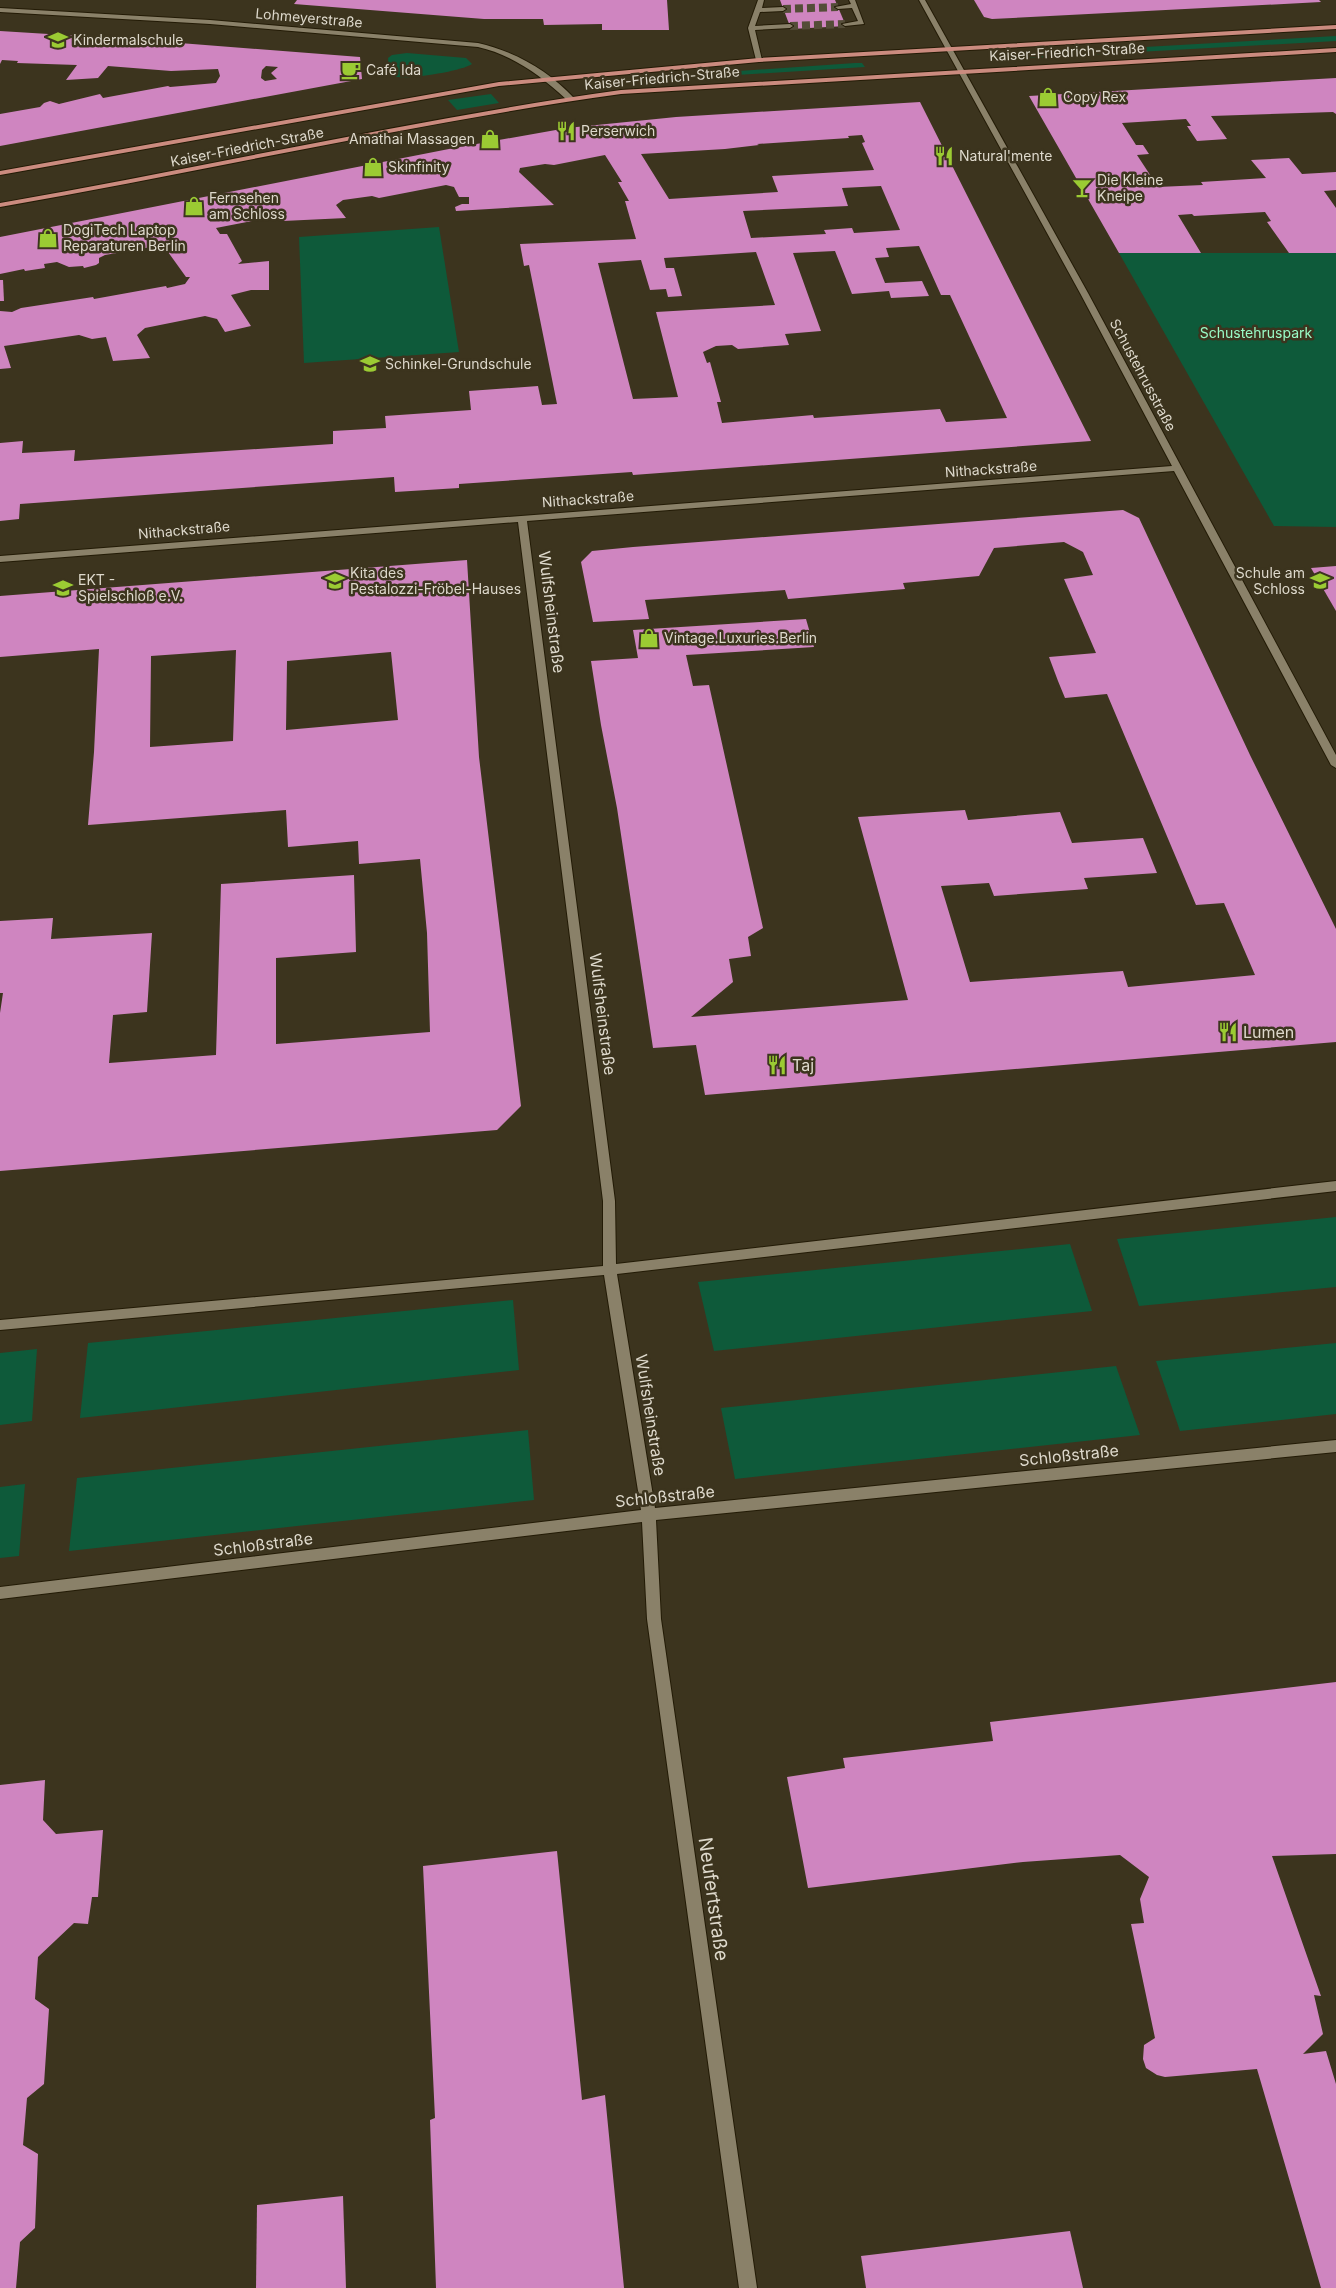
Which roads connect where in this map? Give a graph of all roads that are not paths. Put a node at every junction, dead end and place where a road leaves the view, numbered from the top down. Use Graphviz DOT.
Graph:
graph roads {
  1 [pos="762,0"];
  2 [pos="922,0"];
  3 [pos="854,3"];
  4 [pos="838,7"];
  5 [pos="783,9"];
  6 [pos="0,10"];
  7 [pos="758,10"];
  8 [pos="845,24"];
  9 [pos="790,26"];
  10 [pos="1336,26"];
  11 [pos="751,28"];
  12 [pos="948,49"];
  13 [pos="1336,50"];
  14 [pos="759,60"];
  15 [pos="961,70"];
  16 [pos="548,78"];
  17 [pos="570,98"];
  18 [pos="0,173"];
  19 [pos="0,205"];
  20 [pos="1177,468"];
  21 [pos="522,518"];
  22 [pos="0,559"];
  23 [pos="1336,764"];
  24 [pos="1336,1186"];
  25 [pos="610,1270"];
  26 [pos="0,1325"];
  27 [pos="1336,1446"];
  28 [pos="649,1515"];
  29 [pos="0,1593"];
  30 [pos="748,2288"];
  1 -- 7 [label="street"];
  2 -- 12 [label="street, Schustehrusstraße"];
  3 -- 4 [label="street"];
  3 -- 8 [label="street"];
  5 -- 7 [label="street"];
  6 -- 16 [label="street, Lohmeyerstraße"];
  7 -- 11 [label="street"];
  9 -- 11 [label="street"];
  10 -- 12 [label="main road, Kaiser-Friedrich-Straße"];
  11 -- 14 [label="street"];
  12 -- 14 [label="main road, Kaiser-Friedrich-Straße"];
  12 -- 15 [label="street, Schustehrusstraße"];
  13 -- 15 [label="main road, Kaiser-Friedrich-Straße"];
  14 -- 16 [label="main road, Kaiser-Friedrich-Straße"];
  15 -- 17 [label="main road, Kaiser-Friedrich-Straße"];
  15 -- 20 [label="street, Schustehrusstraße"];
  16 -- 17 [label="street, Lohmeyerstraße"];
  16 -- 18 [label="main road, Kaiser-Friedrich-Straße"];
  17 -- 19 [label="main road, Kaiser-Friedrich-Straße"];
  20 -- 21 [label="street, Nithackstraße"];
  20 -- 23 [label="street, Schustehrusstraße"];
  21 -- 22 [label="street, Nithackstraße"];
  21 -- 25 [label="street, Wulfsheinstraße"];
  24 -- 25 [label="street"];
  25 -- 26 [label="street"];
  25 -- 28 [label="street, Wulfsheinstraße"];
  27 -- 28 [label="street, Schloßstraße"];
  28 -- 29 [label="street, Schloßstraße"];
  28 -- 30 [label="street, Neufertstraße"];
}
